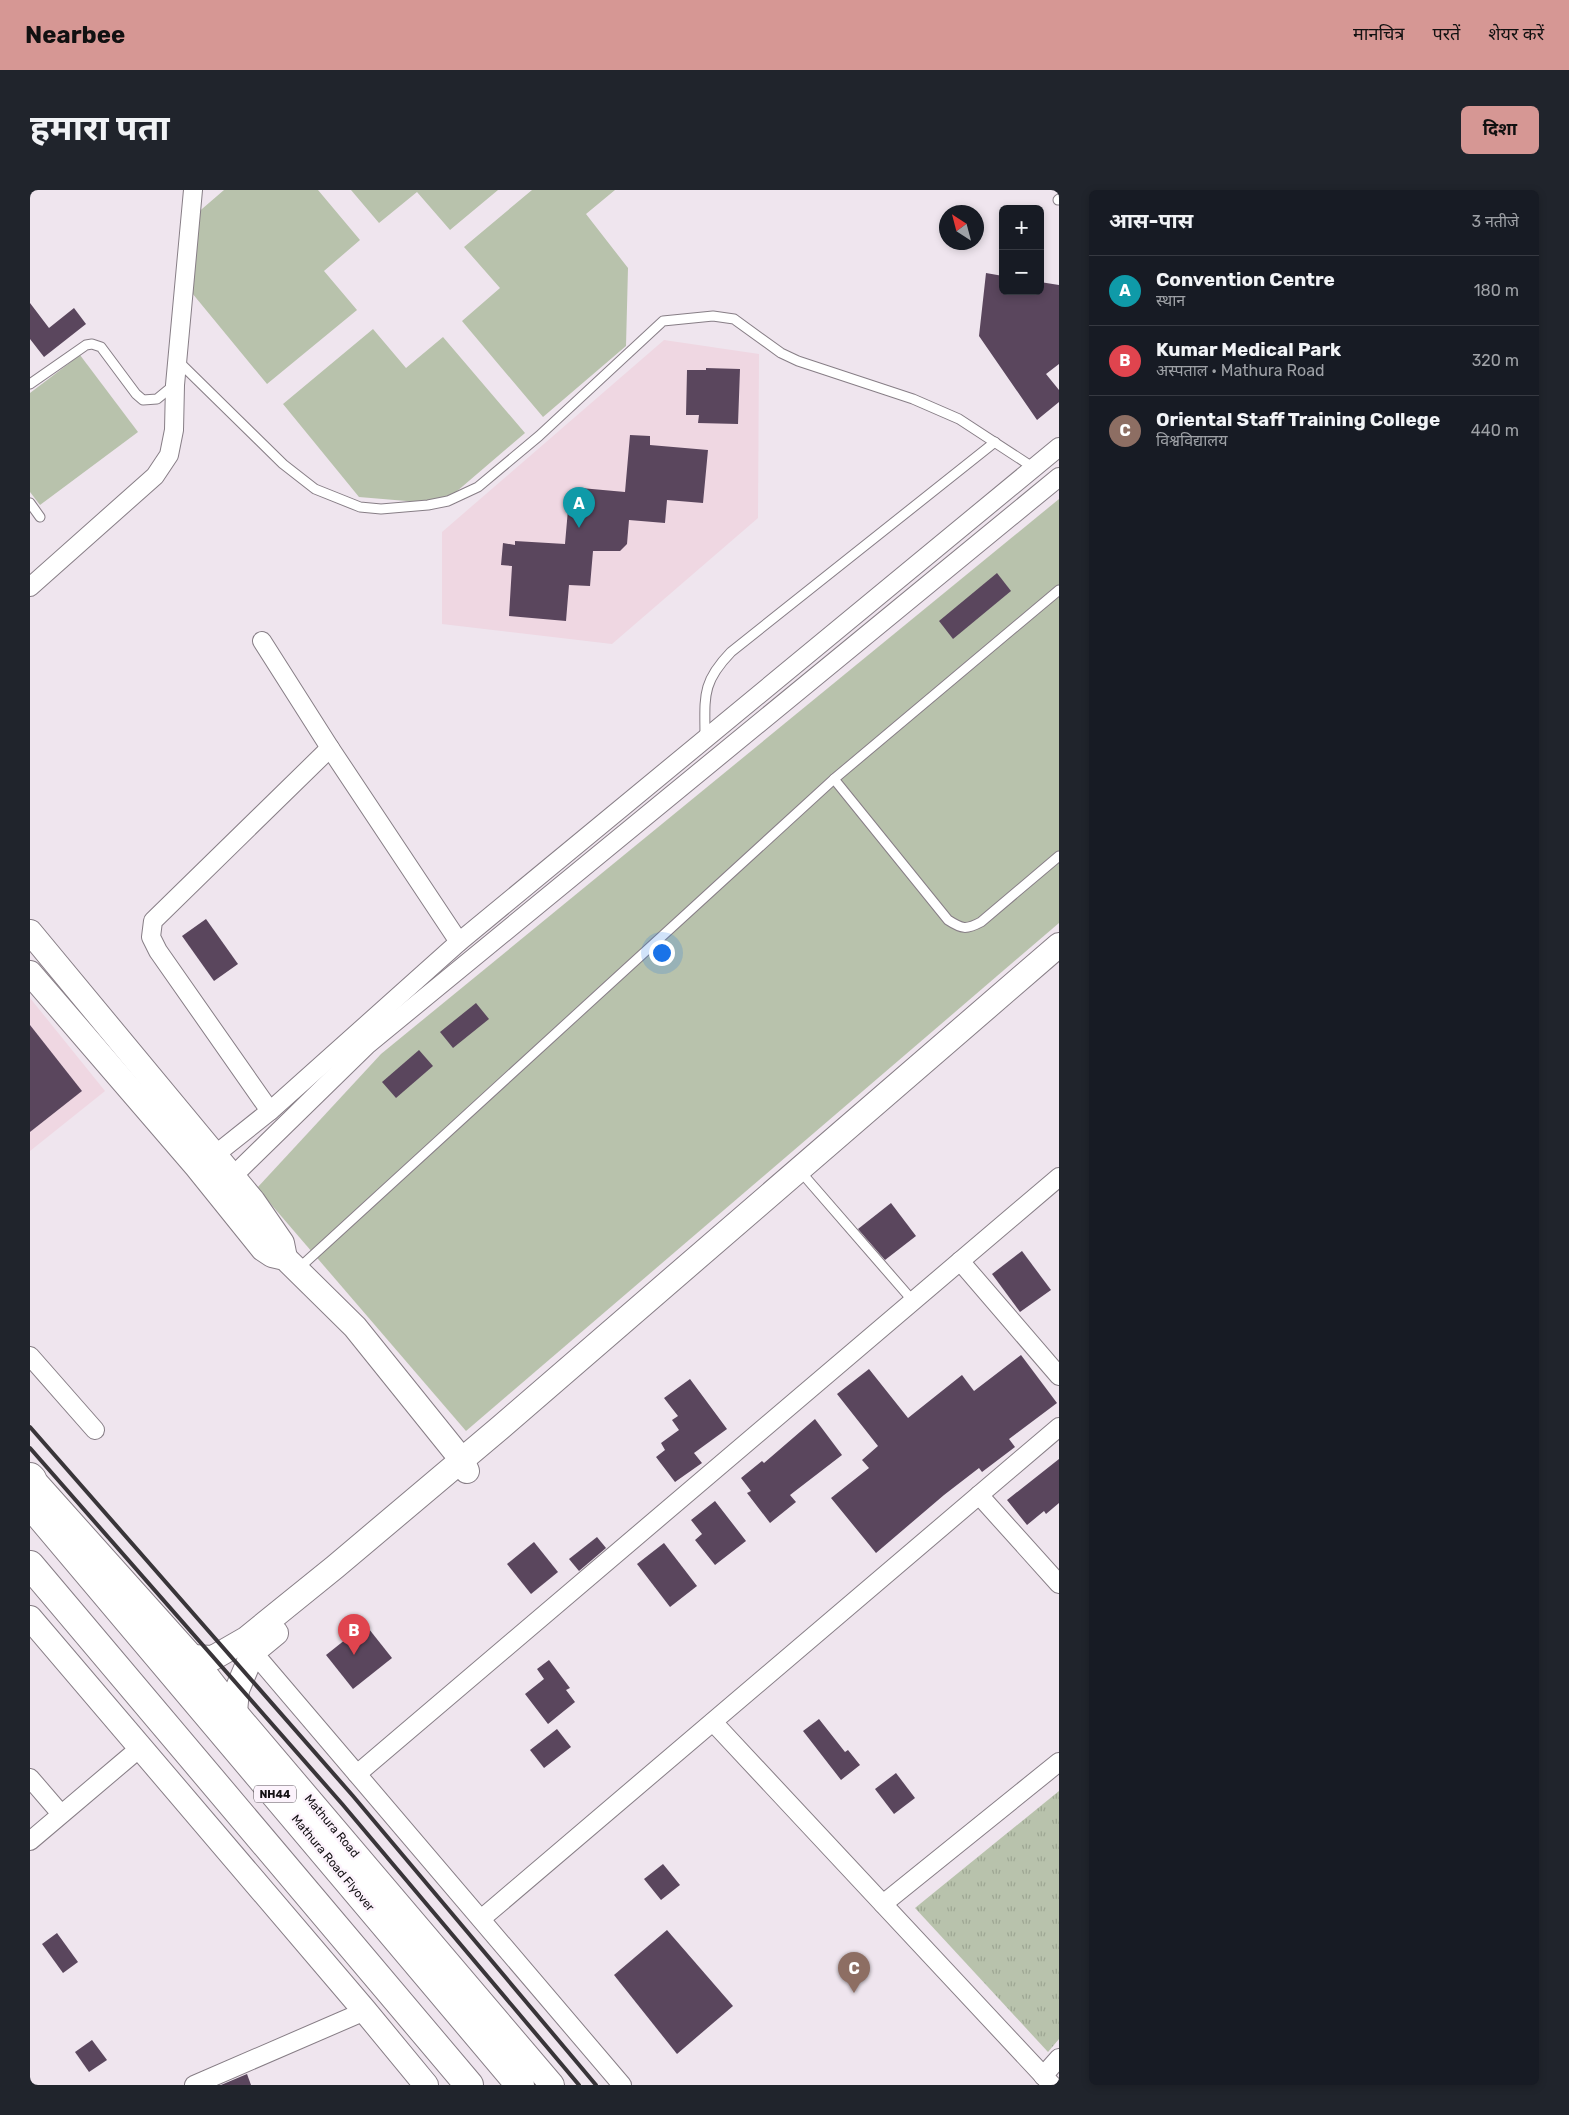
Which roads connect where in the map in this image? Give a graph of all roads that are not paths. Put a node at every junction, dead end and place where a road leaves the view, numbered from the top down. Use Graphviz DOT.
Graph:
graph roads {
  1 [pos="193,190"];
  2 [pos="177,360"];
  3 [pos="30,384"];
  4 [pos="174,385"];
  5 [pos="995,442"];
  6 [pos="1059,446"];
  7 [pos="1034,468"];
  8 [pos="1059,477"];
  9 [pos="30,503"];
  10 [pos="40,516"];
  11 [pos="30,587"];
  12 [pos="1059,590"];
  13 [pos="262,641"];
  14 [pos="705,738"];
  15 [pos="330,748"];
  16 [pos="834,779"];
  17 [pos="1059,856"];
  18 [pos="30,932"];
  19 [pos="459,942"];
  20 [pos="1059,945"];
  21 [pos="1059,962"];
  22 [pos="30,973"];
  23 [pos="270,1111"];
  24 [pos="216,1154"];
  25 [pos="233,1176"];
  26 [pos="1059,1177"];
  27 [pos="807,1179"];
  28 [pos="960,1261"];
  29 [pos="290,1264"];
  30 [pos="912,1302"];
  31 [pos="30,1356"];
  32 [pos="1059,1376"];
  33 [pos="1059,1426"];
  34 [pos="95,1430"];
  35 [pos="465,1465"];
  36 [pos="30,1484"];
  37 [pos="979,1494"];
  38 [pos="30,1565"];
  39 [pos="1059,1584"];
  40 [pos="30,1618"];
  41 [pos="253,1652"];
  42 [pos="192,1657"];
  43 [pos="236,1712"];
  44 [pos="712,1722"];
  45 [pos="141,1747"];
  46 [pos="1059,1762"];
  47 [pos="357,1774"];
  48 [pos="30,1778"];
  49 [pos="61,1814"];
  50 [pos="30,1841"];
  51 [pos="883,1904"];
  52 [pos="481,1919"];
  53 [pos="365,2011"];
  54 [pos="1059,2058"];
  55 [pos="1048,2080"];
  56 [pos="194,2085"];
  57 [pos="426,2085"];
  58 [pos="469,2085"];
  59 [pos="520,2085"];
  60 [pos="552,2085"];
  61 [pos="622,2085"];
  1 -- 2 [label="street"];
  2 -- 4 [label="street"];
  2 -- 5 [label="lane"];
  3 -- 4 [label="lane"];
  4 -- 11 [label="street"];
  5 -- 7 [label="lane"];
  5 -- 14 [label="lane"];
  6 -- 7 [label="street"];
  7 -- 14 [label="street"];
  8 -- 25 [label="street"];
  9 -- 10 [label="lane"];
  12 -- 16 [label="lane"];
  13 -- 15 [label="street"];
  14 -- 19 [label="street"];
  15 -- 19 [label="street"];
  15 -- 23 [label="street"];
  16 -- 17 [label="lane"];
  16 -- 29 [label="lane"];
  18 -- 24 [label="street"];
  19 -- 23 [label="street"];
  20 -- 35 [label="street"];
  21 -- 27 [label="street"];
  22 -- 29 [label="street"];
  23 -- 24 [label="street"];
  24 -- 25 [label="street"];
  25 -- 29 [label="street"];
  26 -- 28 [label="street"];
  27 -- 30 [label="lane"];
  27 -- 35 [label="street"];
  28 -- 30 [label="street"];
  28 -- 32 [label="street"];
  29 -- 35 [label="street"];
  30 -- 47 [label="street"];
  31 -- 34 [label="street"];
  33 -- 37 [label="street"];
  35 -- 41 [label="street"];
  35 -- 42 [label="street"];
  36 -- 42 [label="street, Mathura Road"];
  36 -- 59 [label="highway, Mathura Road Flyover / NH44"];
  37 -- 39 [label="street"];
  37 -- 44 [label="street"];
  38 -- 58 [label="highway, NH44"];
  40 -- 45 [label="street"];
  41 -- 43 [label="street"];
  41 -- 47 [label="street"];
  42 -- 43 [label="street, Mathura Road"];
  43 -- 60 [label="street, Mathura Road"];
  44 -- 51 [label="street"];
  44 -- 52 [label="street"];
  45 -- 49 [label="street"];
  45 -- 53 [label="street"];
  46 -- 51 [label="street"];
  47 -- 52 [label="street"];
  48 -- 49 [label="street"];
  49 -- 50 [label="street"];
  51 -- 55 [label="street"];
  52 -- 61 [label="street"];
  53 -- 56 [label="street"];
  53 -- 57 [label="street"];
  54 -- 55 [label="street"];
}
